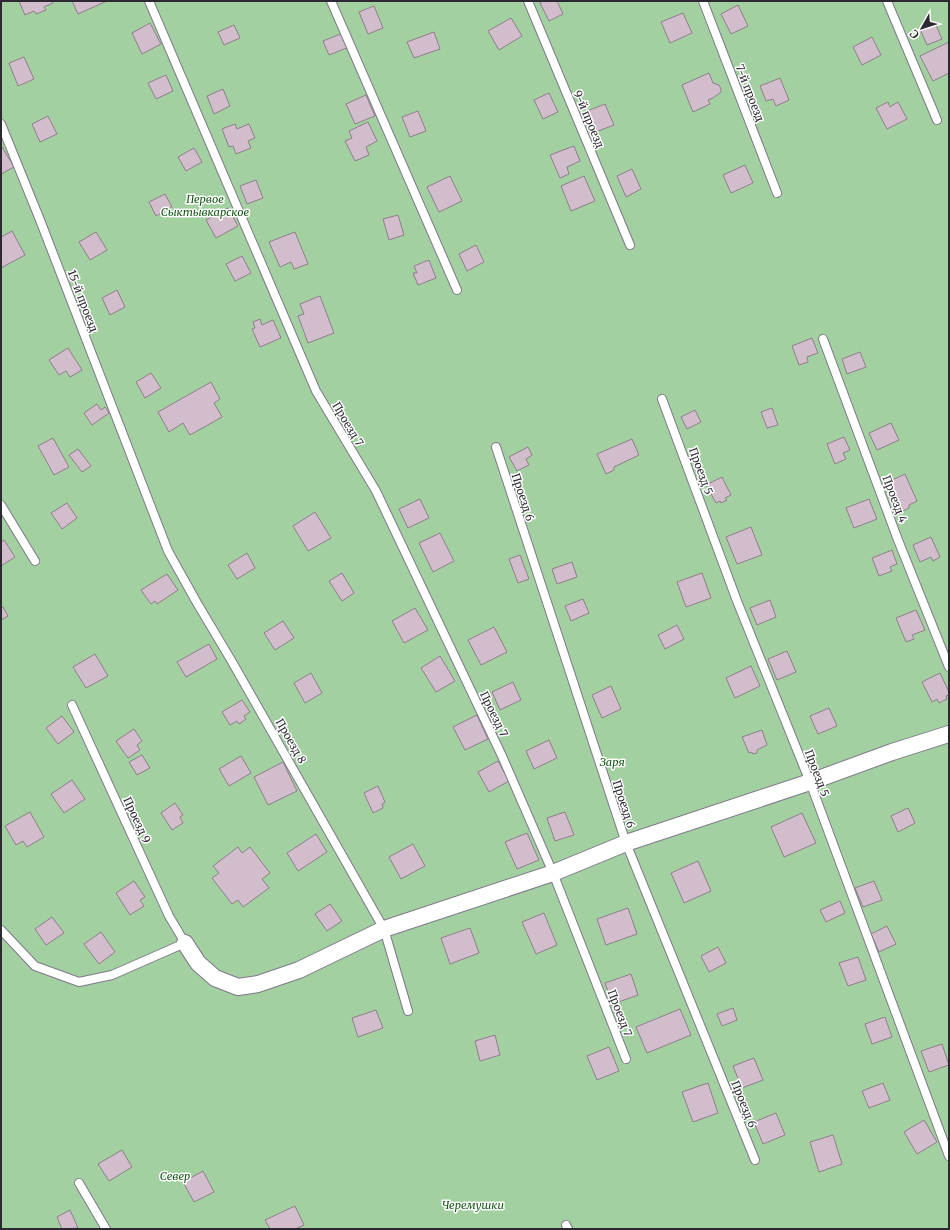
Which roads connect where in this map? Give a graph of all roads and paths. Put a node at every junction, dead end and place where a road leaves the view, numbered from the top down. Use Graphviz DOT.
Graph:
graph roads {
  1 [pos="149,1"];
  2 [pos="331,1"];
  3 [pos="528,1"];
  4 [pos="703,1"];
  5 [pos="887,1"];
  6 [pos="936,120"];
  7 [pos="1,124"];
  8 [pos="777,193"];
  9 [pos="630,245"];
  10 [pos="456,290"];
  11 [pos="823,339"];
  12 [pos="662,399"];
  13 [pos="496,447"];
  14 [pos="144,487"];
  15 [pos="1,505"];
  16 [pos="35,561"];
  17 [pos="949,667"];
  18 [pos="72,705"];
  19 [pos="949,734"];
  20 [pos="810,782"];
  21 [pos="626,843"];
  22 [pos="553,873"];
  23 [pos="384,929"];
  24 [pos="1,930"];
  25 [pos="185,943"];
  26 [pos="408,1011"];
  27 [pos="626,1059"];
  28 [pos="949,1156"];
  29 [pos="755,1160"];
  30 [pos="79,1183"];
  31 [pos="106,1229"];
  1 -- 22 [label="lane, Проезд 7"];
  2 -- 10 [label="lane"];
  3 -- 9 [label="lane, 9-й проезд"];
  4 -- 8 [label="lane, 7-й проезд"];
  5 -- 6 [label="lane"];
  7 -- 14 [label="lane, 15-й проезд"];
  11 -- 17 [label="lane, Проезд 4"];
  12 -- 20 [label="lane, Проезд 5"];
  13 -- 21 [label="lane, Проезд 6"];
  14 -- 23 [label="lane, Проезд 8"];
  15 -- 16 [label="lane"];
  18 -- 25 [label="lane, Проезд 9"];
  19 -- 20 [label="street"];
  20 -- 21 [label="street"];
  20 -- 28 [label="lane, Проезд 5"];
  21 -- 22 [label="street"];
  21 -- 29 [label="lane, Проезд 6"];
  22 -- 23 [label="street"];
  22 -- 27 [label="lane, Проезд 7"];
  23 -- 25 [label="street"];
  23 -- 26 [label="lane, Проезд 8"];
  24 -- 25 [label="lane"];
  30 -- 31 [label="lane"];
}
